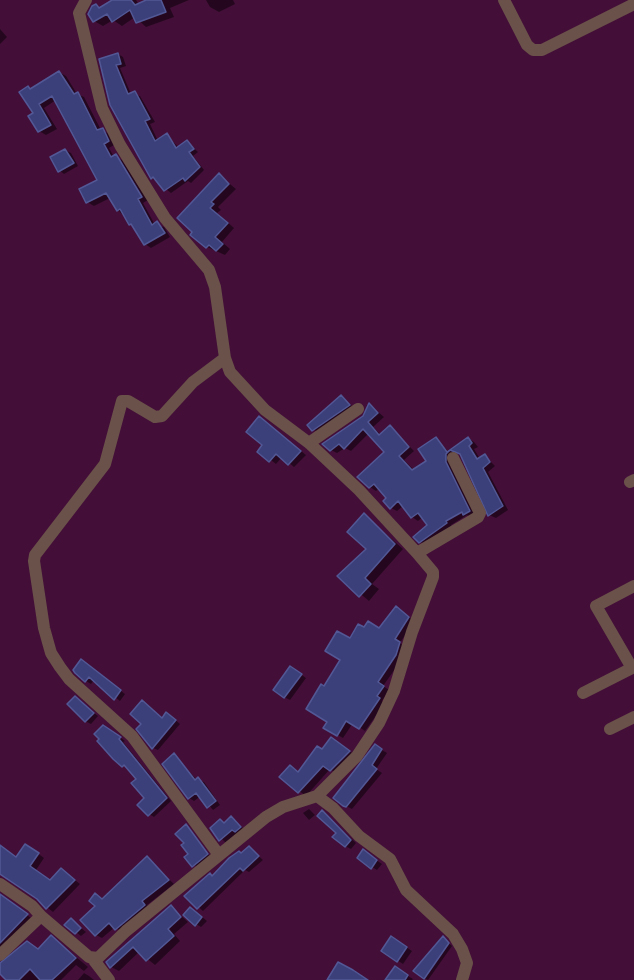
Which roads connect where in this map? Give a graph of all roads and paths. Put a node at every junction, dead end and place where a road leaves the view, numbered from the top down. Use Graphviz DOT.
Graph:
graph roads {
  1 [pos="86,0"];
  2 [pos="504,0"];
  3 [pos="634,4"];
  4 [pos="225,358"];
  5 [pos="358,409"];
  6 [pos="309,443"];
  7 [pos="453,458"];
  8 [pos="417,553"];
  9 [pos="634,586"];
  10 [pos="633,668"];
  11 [pos="583,693"];
  12 [pos="634,717"];
  13 [pos="610,729"];
  14 [pos="317,795"];
  15 [pos="219,855"];
  16 [pos="0,884"];
  17 [pos="41,916"];
  18 [pos="0,955"];
  19 [pos="93,959"];
  20 [pos="109,980"];
  21 [pos="462,980"];
  1 -- 4 [label="street"];
  2 -- 3 [label="street"];
  4 -- 6 [label="street"];
  4 -- 15 [label="street"];
  5 -- 6 [label="street"];
  6 -- 8 [label="street"];
  7 -- 8 [label="street"];
  8 -- 14 [label="street"];
  9 -- 10 [label="street"];
  10 -- 11 [label="street"];
  12 -- 13 [label="street"];
  14 -- 15 [label="street"];
  14 -- 21 [label="street"];
  15 -- 19 [label="street"];
  16 -- 17 [label="street"];
  17 -- 18 [label="street"];
  17 -- 19 [label="street"];
  19 -- 20 [label="street"];
}
